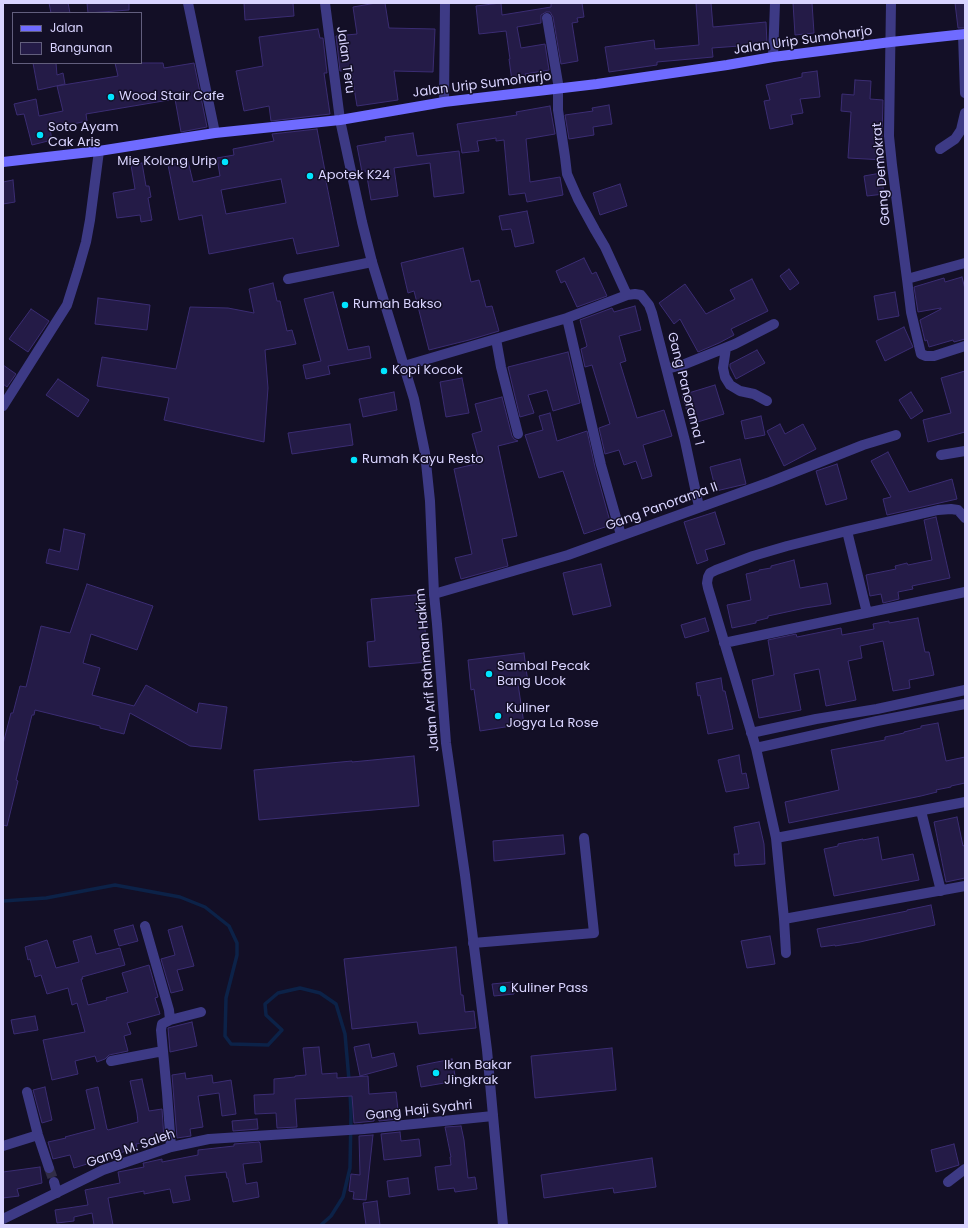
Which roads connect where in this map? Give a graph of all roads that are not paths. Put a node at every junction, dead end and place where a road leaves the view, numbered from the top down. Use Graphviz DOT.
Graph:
graph roads {
  1 [pos="188,3"];
  2 [pos="325,3"];
  3 [pos="445,3"];
  4 [pos="775,3"];
  5 [pos="891,3"];
  6 [pos="547,18"];
  7 [pos="964,35"];
  8 [pos="892,42"];
  9 [pos="773,57"];
  10 [pos="559,89"];
  11 [pos="965,93"];
  12 [pos="444,102"];
  13 [pos="965,113"];
  14 [pos="340,120"];
  15 [pos="215,133"];
  16 [pos="940,149"];
  17 [pos="98,151"];
  18 [pos="3,162"];
  19 [pos="372,262"];
  20 [pos="965,263"];
  21 [pos="288,279"];
  22 [pos="907,279"];
  23 [pos="627,295"];
  24 [pos="567,318"];
  25 [pos="774,324"];
  26 [pos="496,339"];
  27 [pos="965,346"];
  28 [pos="726,348"];
  29 [pos="404,366"];
  30 [pos="667,369"];
  31 [pos="767,401"];
  32 [pos="4,403"];
  33 [pos="518,434"];
  34 [pos="896,434"];
  35 [pos="965,451"];
  36 [pos="942,454"];
  37 [pos="699,507"];
  38 [pos="965,518"];
  39 [pos="847,531"];
  40 [pos="621,535"];
  41 [pos="965,592"];
  42 [pos="434,594"];
  43 [pos="867,613"];
  44 [pos="724,643"];
  45 [pos="965,690"];
  46 [pos="965,704"];
  47 [pos="751,733"];
  48 [pos="756,748"];
  49 [pos="965,802"];
  50 [pos="921,811"];
  51 [pos="584,838"];
  52 [pos="776,838"];
  53 [pos="965,886"];
  54 [pos="941,891"];
  55 [pos="784,919"];
  56 [pos="145,926"];
  57 [pos="473,944"];
  58 [pos="786,953"];
  59 [pos="201,1012"];
  60 [pos="170,1020"];
  61 [pos="163,1051"];
  62 [pos="111,1061"];
  63 [pos="27,1092"];
  64 [pos="493,1116"];
  65 [pos="347,1130"];
  66 [pos="38,1135"];
  67 [pos="3,1146"];
  68 [pos="171,1147"];
  69 [pos="49,1168"];
  70 [pos="965,1169"];
  71 [pos="54,1182"];
  72 [pos="948,1182"];
  73 [pos="58,1193"];
  74 [pos="3,1219"];
  75 [pos="504,1225"];
  1 -- 15 [label="street"];
  2 -- 14 [label="street, Jalan Teru"];
  3 -- 12 [label="street"];
  4 -- 9 [label="street"];
  5 -- 8 [label="street, Gang Demokrat"];
  6 -- 10 [label="street"];
  7 -- 8 [label="main road, Jalan Urip Sumoharjo"];
  7 -- 11 [label="street"];
  8 -- 9 [label="main road, Jalan Urip Sumoharjo"];
  8 -- 22 [label="street, Gang Demokrat"];
  9 -- 10 [label="main road, Jalan Urip Sumoharjo"];
  10 -- 12 [label="main road, Jalan Urip Sumoharjo"];
  10 -- 23 [label="street"];
  12 -- 14 [label="main road, Jalan Urip Sumoharjo"];
  13 -- 16 [label="street"];
  14 -- 15 [label="main road, Jalan Urip Sumoharjo"];
  14 -- 19 [label="street, Jalan Arif Rahman Hakim"];
  15 -- 17 [label="main road, Jalan Urip Sumoharjo"];
  17 -- 18 [label="main road, Jalan Urip Sumoharjo"];
  17 -- 32 [label="street"];
  19 -- 21 [label="street"];
  19 -- 29 [label="street, Jalan Arif Rahman Hakim"];
  20 -- 22 [label="street"];
  22 -- 27 [label="street, Gang Demokrat"];
  23 -- 24 [label="street"];
  23 -- 30 [label="street, Gang Panorama 1"];
  24 -- 26 [label="street"];
  24 -- 40 [label="street"];
  25 -- 28 [label="street"];
  26 -- 29 [label="street"];
  26 -- 33 [label="street"];
  28 -- 30 [label="street"];
  28 -- 31 [label="street"];
  29 -- 42 [label="street, Jalan Arif Rahman Hakim"];
  30 -- 37 [label="street, Gang Panorama 1"];
  34 -- 37 [label="street, Gang Panorama II"];
  35 -- 36 [label="street"];
  37 -- 40 [label="street, Gang Panorama II"];
  38 -- 39 [label="street"];
  39 -- 43 [label="street"];
  39 -- 44 [label="street"];
  40 -- 42 [label="street, Gang Panorama II"];
  41 -- 43 [label="street"];
  42 -- 57 [label="street, Jalan Arif Rahman Hakim"];
  43 -- 44 [label="street"];
  44 -- 47 [label="street"];
  45 -- 47 [label="street"];
  46 -- 48 [label="street"];
  47 -- 48 [label="street"];
  48 -- 52 [label="street"];
  49 -- 50 [label="street"];
  50 -- 52 [label="street"];
  50 -- 54 [label="street"];
  51 -- 57 [label="street"];
  52 -- 55 [label="street"];
  53 -- 54 [label="street"];
  54 -- 55 [label="street"];
  55 -- 58 [label="street"];
  56 -- 60 [label="street"];
  57 -- 64 [label="street, Jalan Arif Rahman Hakim"];
  59 -- 60 [label="street"];
  60 -- 61 [label="street"];
  61 -- 62 [label="street"];
  61 -- 68 [label="street"];
  63 -- 66 [label="street"];
  64 -- 65 [label="street, Gang Haji Syahri"];
  64 -- 75 [label="street, Jalan Arif Rahman Hakim"];
  65 -- 68 [label="street, Gang M. Saleh"];
  66 -- 67 [label="street"];
  66 -- 69 [label="street"];
  68 -- 73 [label="street, Gang M. Saleh"];
  70 -- 72 [label="street"];
  71 -- 73 [label="street"];
  73 -- 74 [label="street, Gang M. Saleh"];
}
